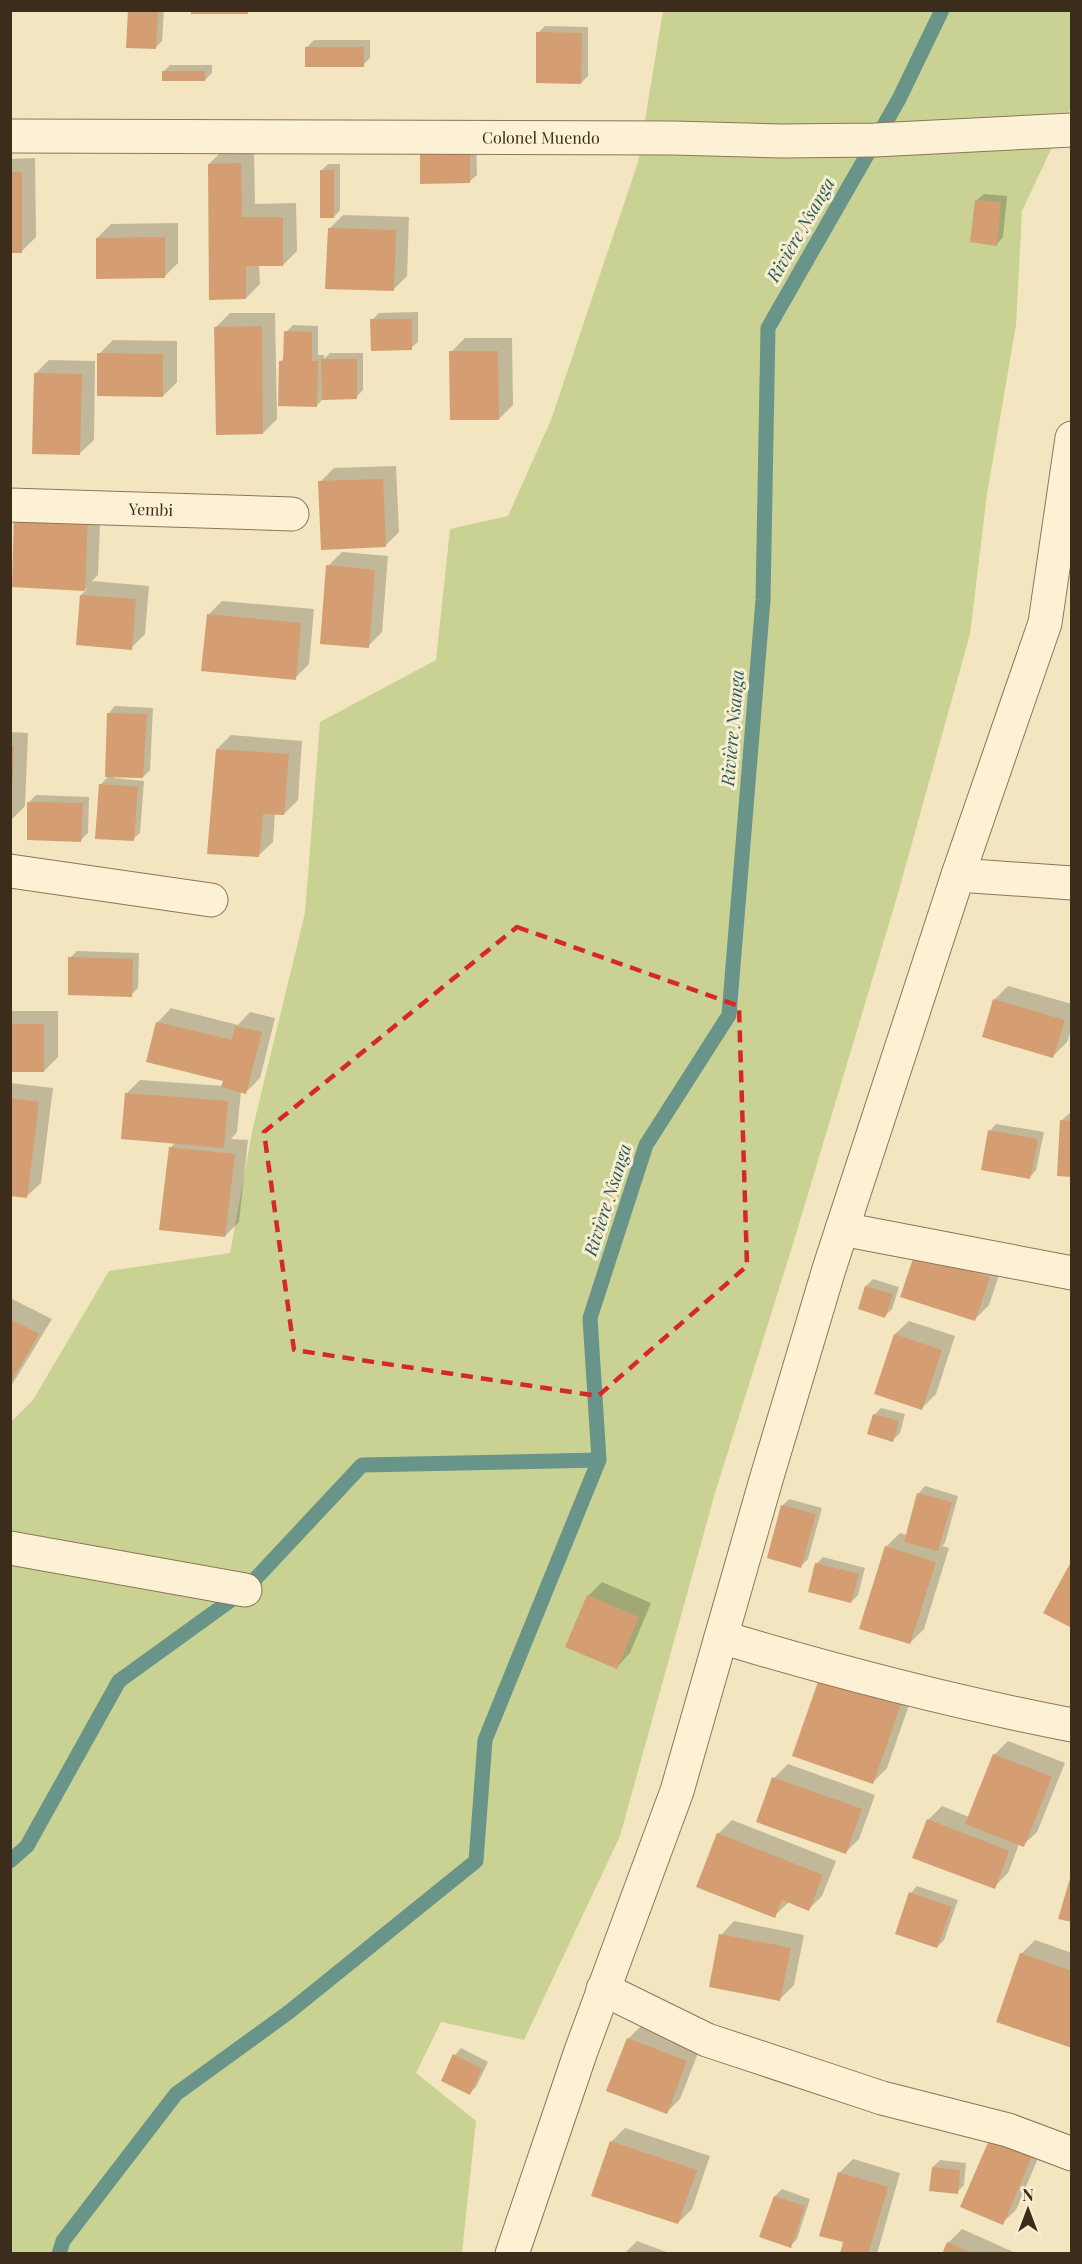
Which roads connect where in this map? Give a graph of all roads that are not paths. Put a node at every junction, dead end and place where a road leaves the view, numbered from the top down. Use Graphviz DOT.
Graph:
graph roads {
  1 [pos="1071,130"];
  2 [pos="10,136"];
  3 [pos="1071,438"];
  4 [pos="10,505"];
  5 [pos="292,514"];
  6 [pos="10,871"];
  7 [pos="958,875"];
  8 [pos="1071,883"];
  9 [pos="211,900"];
  10 [pos="842,1229"];
  11 [pos="1071,1273"];
  12 [pos="10,1548"];
  13 [pos="245,1590"];
  14 [pos="721,1637"];
  15 [pos="1071,1725"];
  16 [pos="603,1989"];
  17 [pos="1071,2154"];
  18 [pos="512,2253"];
  1 -- 2 [label="street, Colonel Muendo"];
  3 -- 7 [label="street"];
  4 -- 5 [label="street, Yembi"];
  6 -- 9 [label="street"];
  7 -- 8 [label="street"];
  7 -- 10 [label="street"];
  10 -- 11 [label="street"];
  10 -- 14 [label="street"];
  12 -- 13 [label="street"];
  14 -- 15 [label="street"];
  14 -- 16 [label="street"];
  16 -- 17 [label="street"];
  16 -- 18 [label="street"];
}
